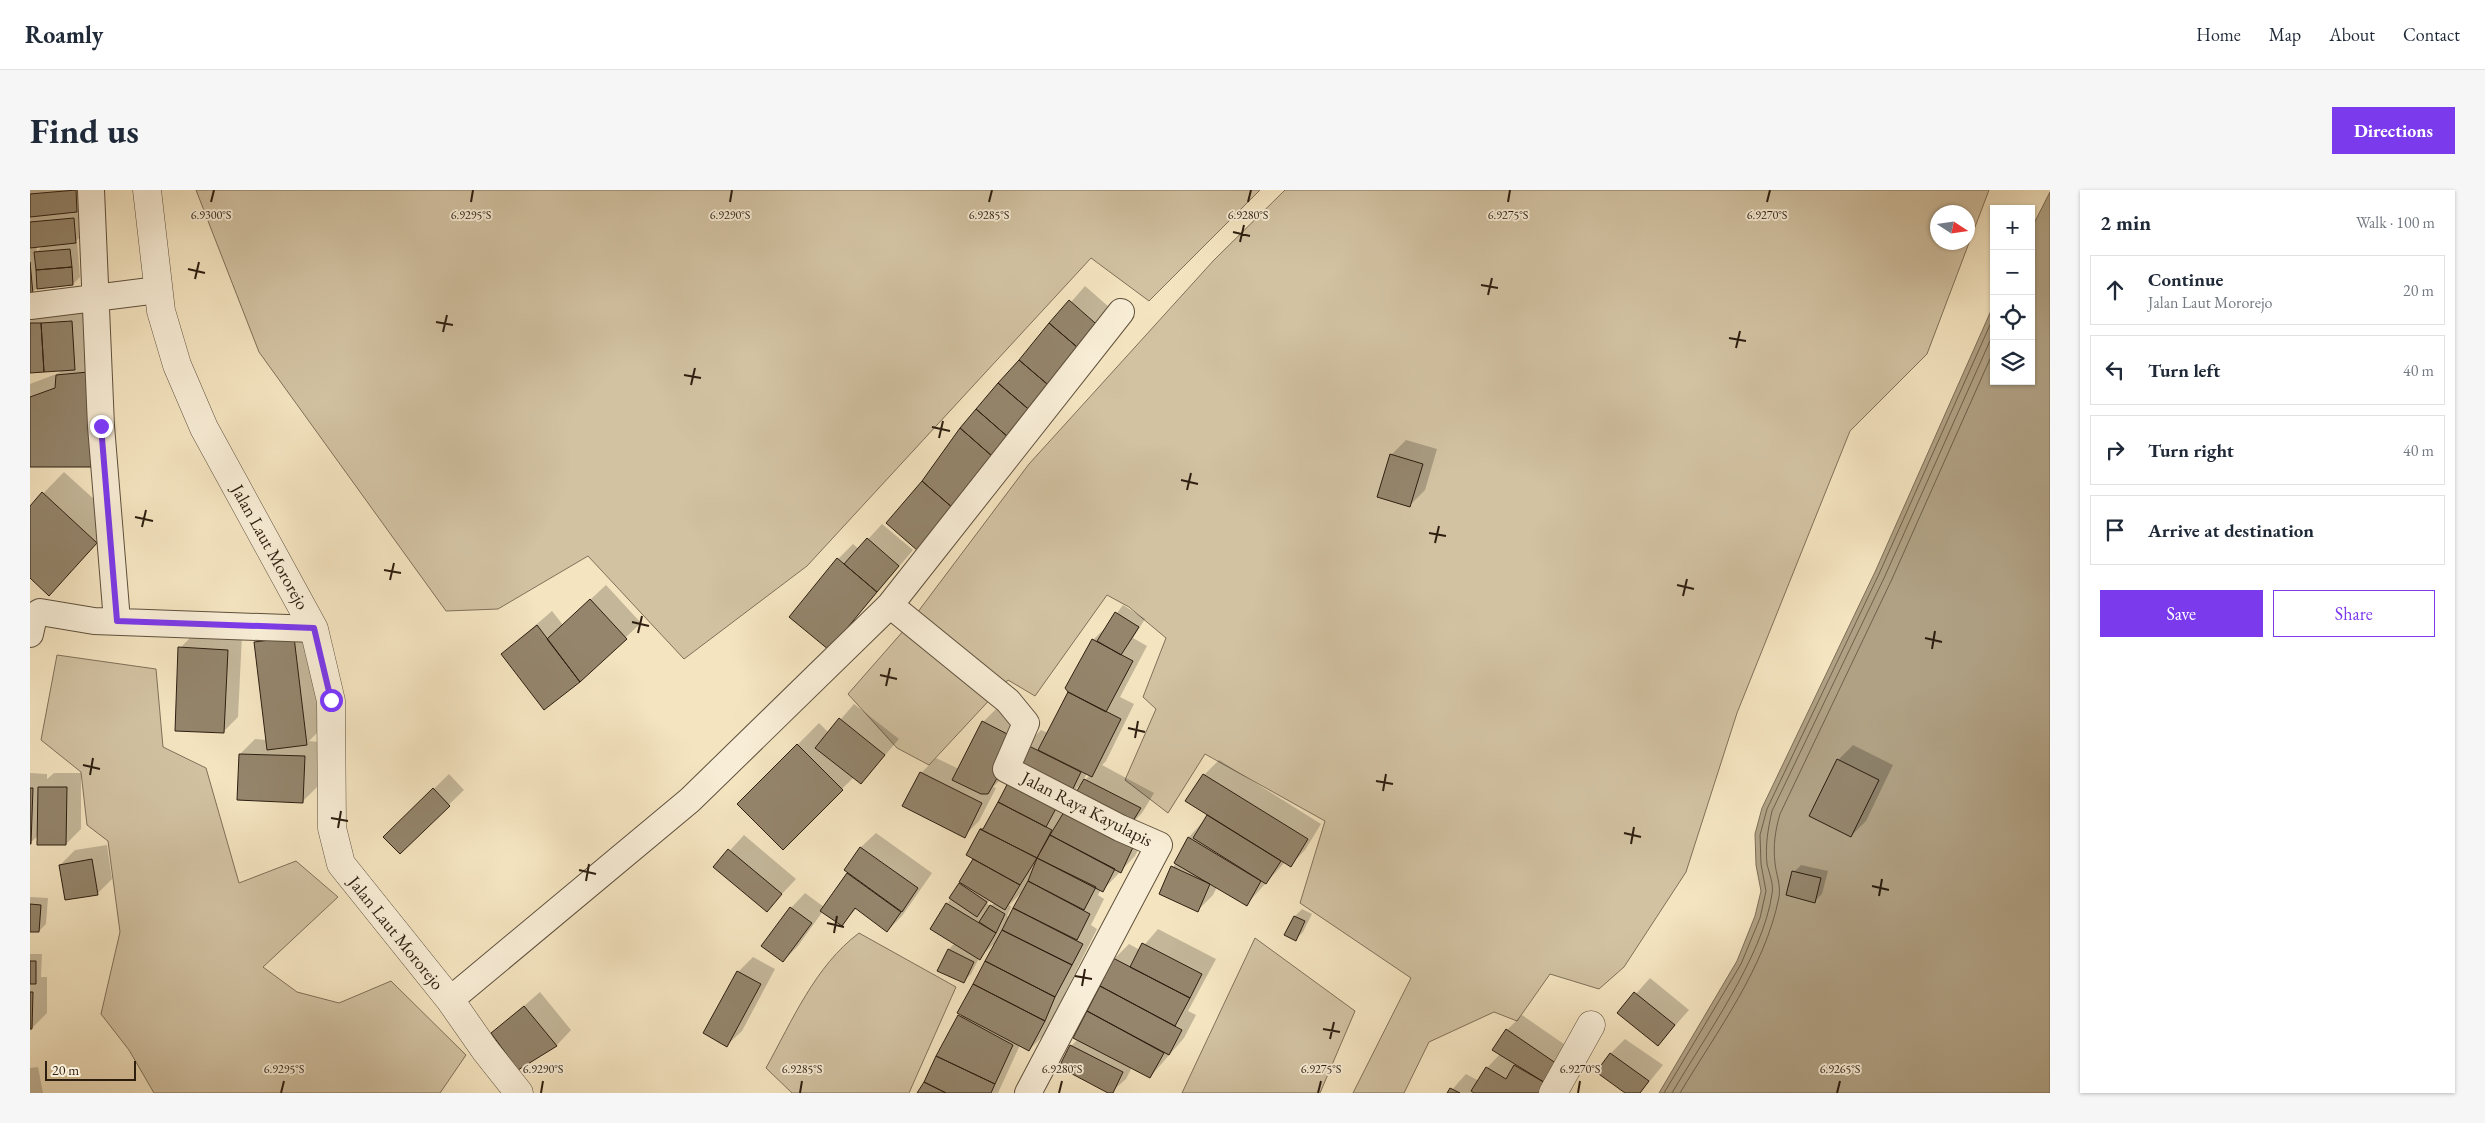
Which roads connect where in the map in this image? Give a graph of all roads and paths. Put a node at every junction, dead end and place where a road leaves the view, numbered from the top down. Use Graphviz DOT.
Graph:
graph roads {
  1 [pos="91,190"];
  2 [pos="147,190"];
  3 [pos="158,290"];
  4 [pos="94,298"];
  5 [pos="30,306"];
  6 [pos="1122,312"];
  7 [pos="890,605"];
  8 [pos="117,621"];
  9 [pos="314,628"];
  10 [pos="30,634"];
  11 [pos="450,1000"];
  12 [pos="1591,1025"];
  13 [pos="519,1093"];
  14 [pos="1028,1093"];
  15 [pos="1553,1093"];
  1 -- 4 [label="street"];
  2 -- 3 [label="street, Jalan Laut Mororejo"];
  3 -- 4 [label="street"];
  3 -- 9 [label="street, Jalan Laut Mororejo"];
  4 -- 5 [label="street"];
  4 -- 8 [label="street"];
  6 -- 7 [label="street"];
  7 -- 11 [label="street"];
  7 -- 14 [label="street, Jalan Raya Kayulapis"];
  8 -- 9 [label="street"];
  8 -- 10 [label="street"];
  9 -- 11 [label="street, Jalan Laut Mororejo"];
  11 -- 13 [label="street, Jalan Laut Mororejo"];
  12 -- 15 [label="street"];
}
